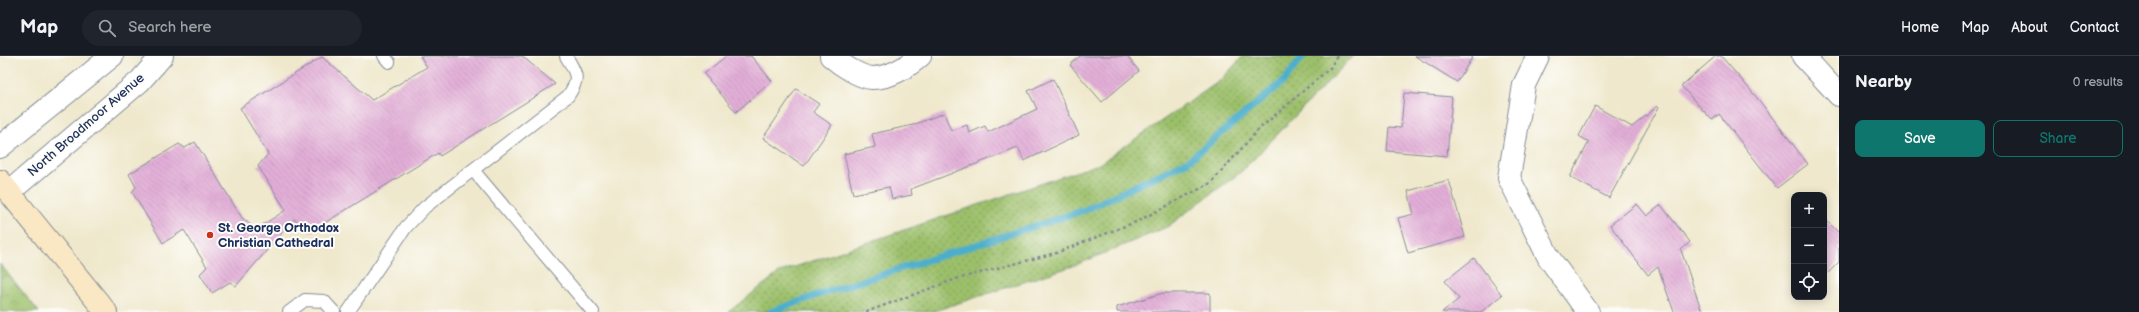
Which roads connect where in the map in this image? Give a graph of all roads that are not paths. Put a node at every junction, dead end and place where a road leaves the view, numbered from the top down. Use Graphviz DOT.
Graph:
graph roads {
  1 [pos="112,56"];
  2 [pos="162,56"];
  3 [pos="566,56"];
  4 [pos="831,56"];
  5 [pos="920,56"];
  6 [pos="1538,56"];
  7 [pos="1803,56"];
  8 [pos="1839,95"];
  9 [pos="0,147"];
  10 [pos="473,170"];
  11 [pos="4,186"];
  12 [pos="106,312"];
  13 [pos="289,312"];
  14 [pos="334,312"];
  15 [pos="348,312"];
  16 [pos="593,312"];
  17 [pos="1588,312"];
  1 -- 9 [label="street"];
  2 -- 11 [label="street, North Broadmoor Avenue"];
  3 -- 10 [label="lane"];
  4 -- 5 [label="street"];
  6 -- 17 [label="street"];
  7 -- 8 [label="street"];
  10 -- 15 [label="lane"];
  10 -- 16 [label="lane"];
  11 -- 12 [label="main road"];
  13 -- 14 [label="lane"];
}
